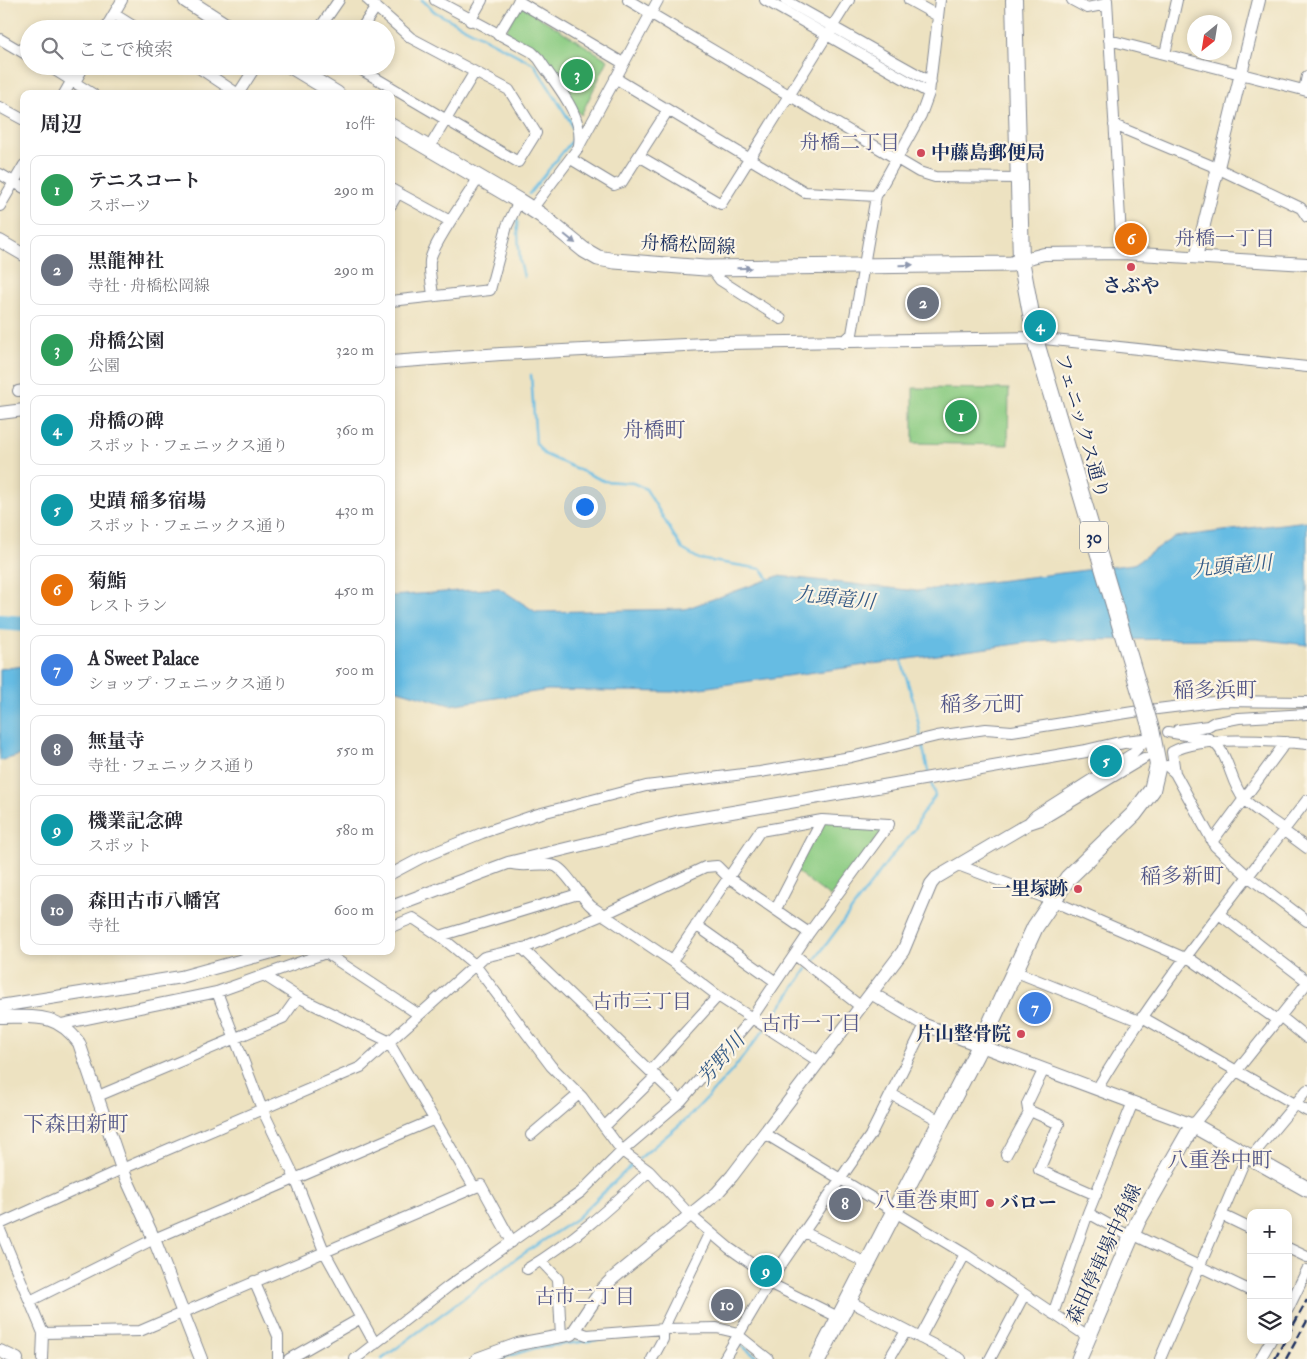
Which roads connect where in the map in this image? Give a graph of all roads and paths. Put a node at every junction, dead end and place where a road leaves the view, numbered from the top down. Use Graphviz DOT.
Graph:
graph roads {
  1 [pos="122,0"];
  2 [pos="186,0"];
  3 [pos="338,0"];
  4 [pos="435,0"];
  5 [pos="482,0"];
  6 [pos="519,0"];
  7 [pos="628,0"];
  8 [pos="658,0"];
  9 [pos="765,0"];
  10 [pos="785,0"];
  11 [pos="849,0"];
  12 [pos="909,0"];
  13 [pos="940,0"];
  14 [pos="1014,0"];
  15 [pos="1072,0"];
  16 [pos="1177,0"];
  17 [pos="1259,0"];
  18 [pos="1107,2"];
  19 [pos="372,4"];
  20 [pos="650,13"];
  21 [pos="114,14"];
  22 [pos="938,16"];
  23 [pos="110,20"];
  24 [pos="124,20"];
  25 [pos="217,20"];
  26 [pos="325,20"];
  27 [pos="364,20"];
  28 [pos="390,20"];
  29 [pos="470,21"];
  30 [pos="395,25"];
  31 [pos="830,31"];
  32 [pos="498,35"];
  33 [pos="0,40"];
  34 [pos="1109,40"];
  35 [pos="20,51"];
  36 [pos="1165,54"];
  37 [pos="624,63"];
  38 [pos="474,73"];
  39 [pos="1241,74"];
  40 [pos="63,75"];
  41 [pos="77,75"];
  42 [pos="210,75"];
  43 [pos="250,75"];
  44 [pos="305,75"];
  45 [pos="369,75"];
  46 [pos="1307,76"];
  47 [pos="615,78"];
  48 [pos="73,81"];
  49 [pos="930,88"];
  50 [pos="67,90"];
  51 [pos="87,90"];
  52 [pos="232,90"];
  53 [pos="241,90"];
  54 [pos="330,90"];
  55 [pos="395,90"];
  56 [pos="395,90"];
  57 [pos="1305,91"];
  58 [pos="789,94"];
  59 [pos="0,107"];
  60 [pos="668,110"];
  61 [pos="20,118"];
  62 [pos="446,120"];
  63 [pos="1114,125"];
  64 [pos="395,128"];
  65 [pos="429,148"];
  66 [pos="578,148"];
  67 [pos="639,156"];
  68 [pos="750,158"];
  69 [pos="897,158"];
  70 [pos="571,159"];
  71 [pos="1217,168"];
  72 [pos="20,172"];
  73 [pos="0,174"];
  74 [pos="479,177"];
  75 [pos="1018,178"];
  76 [pos="14,182"];
  77 [pos="20,186"];
  78 [pos="395,192"];
  79 [pos="876,196"];
  80 [pos="525,205"];
  81 [pos="0,206"];
  82 [pos="1307,217"];
  83 [pos="450,221"];
  84 [pos="0,241"];
  85 [pos="20,253"];
  86 [pos="1122,253"];
  87 [pos="1196,257"];
  88 [pos="1021,260"];
  89 [pos="1307,264"];
  90 [pos="865,266"];
  91 [pos="711,268"];
  92 [pos="433,296"];
  93 [pos="395,301"];
  94 [pos="781,319"];
  95 [pos="842,342"];
  96 [pos="1036,342"];
  97 [pos="395,362"];
  98 [pos="1307,367"];
  99 [pos="20,410"];
  100 [pos="0,413"];
  101 [pos="1307,702"];
  102 [pos="1307,714"];
  103 [pos="1154,735"];
  104 [pos="1214,742"];
  105 [pos="1286,742"];
  106 [pos="1307,744"];
  107 [pos="1144,758"];
  108 [pos="1244,798"];
  109 [pos="1307,800"];
  110 [pos="822,820"];
  111 [pos="1026,825"];
  112 [pos="1284,830"];
  113 [pos="1212,842"];
  114 [pos="1307,848"];
  115 [pos="508,863"];
  116 [pos="958,865"];
  117 [pos="395,872"];
  118 [pos="728,876"];
  119 [pos="1249,877"];
  120 [pos="578,894"];
  121 [pos="1051,900"];
  122 [pos="395,905"];
  123 [pos="776,909"];
  124 [pos="605,914"];
  125 [pos="1219,914"];
  126 [pos="1307,921"];
  127 [pos="395,925"];
  128 [pos="696,925"];
  129 [pos="809,933"];
  130 [pos="440,936"];
  131 [pos="522,948"];
  132 [pos="261,955"];
  133 [pos="320,955"];
  134 [pos="332,955"];
  135 [pos="795,955"];
  136 [pos="1185,957"];
  137 [pos="672,962"];
  138 [pos="475,965"];
  139 [pos="1014,971"];
  140 [pos="265,976"];
  141 [pos="776,982"];
  142 [pos="1307,982"];
  143 [pos="217,992"];
  144 [pos="870,993"];
  145 [pos="298,996"];
  146 [pos="718,996"];
  147 [pos="0,1006"];
  148 [pos="860,1006"];
  149 [pos="418,1014"];
  150 [pos="0,1017"];
  151 [pos="1278,1018"];
  152 [pos="751,1019"];
  153 [pos="1141,1019"];
  154 [pos="62,1024"];
  155 [pos="925,1025"];
  156 [pos="235,1038"];
  157 [pos="1307,1038"];
  158 [pos="388,1041"];
  159 [pos="980,1046"];
  160 [pos="818,1061"];
  161 [pos="1044,1069"];
  162 [pos="1237,1070"];
  163 [pos="653,1074"];
  164 [pos="1097,1089"];
  165 [pos="1307,1090"];
  166 [pos="579,1094"];
  167 [pos="891,1094"];
  168 [pos="98,1096"];
  169 [pos="681,1100"];
  170 [pos="1133,1102"];
  171 [pos="1295,1104"];
  172 [pos="262,1109"];
  173 [pos="1030,1110"];
  174 [pos="1307,1111"];
  175 [pos="435,1119"];
  176 [pos="942,1122"];
  177 [pos="1193,1125"];
  178 [pos="604,1127"];
  179 [pos="764,1133"];
  180 [pos="531,1134"];
  181 [pos="622,1152"];
  182 [pos="1006,1156"];
  183 [pos="1249,1156"];
  184 [pos="122,1169"];
  185 [pos="649,1171"];
  186 [pos="295,1178"];
  187 [pos="840,1181"];
  188 [pos="474,1187"];
  189 [pos="1307,1189"];
  190 [pos="1096,1195"];
  191 [pos="895,1212"];
  192 [pos="1088,1213"];
  193 [pos="690,1215"];
  194 [pos="1222,1215"];
  195 [pos="0,1224"];
  196 [pos="1247,1227"];
  197 [pos="0,1230"];
  198 [pos="710,1232"];
  199 [pos="804,1232"];
  200 [pos="1132,1235"];
  201 [pos="154,1239"];
  202 [pos="512,1242"];
  203 [pos="1292,1250"];
  204 [pos="324,1251"];
  205 [pos="965,1254"];
  206 [pos="1307,1257"];
  207 [pos="541,1261"];
  208 [pos="868,1264"];
  209 [pos="1201,1267"];
  210 [pos="527,1269"];
  211 [pos="1307,1270"];
  212 [pos="771,1280"];
  213 [pos="254,1281"];
  214 [pos="1247,1289"];
  215 [pos="1024,1295"];
  216 [pos="30,1301"];
  217 [pos="1292,1301"];
  218 [pos="848,1302"];
  219 [pos="183,1312"];
  220 [pos="1053,1314"];
  221 [pos="361,1318"];
  222 [pos="840,1318"];
  223 [pos="663,1329"];
  224 [pos="576,1331"];
  225 [pos="906,1331"];
  226 [pos="43,1332"];
  227 [pos="740,1336"];
  228 [pos="561,1337"];
  229 [pos="1088,1337"];
  230 [pos="920,1338"];
  231 [pos="375,1344"];
  232 [pos="1269,1344"];
  233 [pos="0,1351"];
  234 [pos="17,1359"];
  235 [pos="42,1359"];
  236 [pos="201,1359"];
  237 [pos="278,1359"];
  238 [pos="289,1359"];
  239 [pos="355,1359"];
  240 [pos="477,1359"];
  241 [pos="652,1359"];
  242 [pos="724,1359"];
  243 [pos="768,1359"];
  244 [pos="818,1359"];
  245 [pos="889,1359"];
  246 [pos="961,1359"];
  247 [pos="990,1359"];
  248 [pos="1079,1359"];
  249 [pos="1160,1359"];
  250 [pos="1260,1359"];
  1 -- 21 [label="street"];
  2 -- 25 [label="main road"];
  3 -- 26 [label="street"];
  4 -- 29 [label="street"];
  5 -- 29 [label="street"];
  6 -- 32 [label="street"];
  6 -- 37 [label="street"];
  7 -- 20 [label="street"];
  8 -- 20 [label="street"];
  9 -- 31 [label="street"];
  10 -- 31 [label="street"];
  11 -- 31 [label="street"];
  12 -- 22 [label="street"];
  13 -- 22 [label="street"];
  14 -- 75 [label="main road, フェニックス通り / 30"];
  15 -- 18 [label="street"];
  16 -- 36 [label="street"];
  17 -- 39 [label="street"];
  18 -- 34 [label="street"];
  19 -- 27 [label="street"];
  19 -- 28 [label="street"];
  20 -- 37 [label="street"];
  20 -- 58 [label="street"];
  21 -- 23 [label="street"];
  21 -- 24 [label="street"];
  22 -- 49 [label="street"];
  29 -- 32 [label="street"];
  30 -- 38 [label="street"];
  31 -- 49 [label="street"];
  31 -- 58 [label="street"];
  32 -- 66 [label="street"];
  33 -- 35 [label="street"];
  34 -- 36 [label="street"];
  34 -- 63 [label="street"];
  36 -- 39 [label="street"];
  37 -- 47 [label="street"];
  38 -- 62 [label="street"];
  38 -- 62 [label="street"];
  39 -- 57 [label="street"];
  39 -- 71 [label="street"];
  40 -- 48 [label="street"];
  41 -- 48 [label="street"];
  42 -- 52 [label="street"];
  43 -- 53 [label="street"];
  44 -- 54 [label="main road"];
  45 -- 56 [label="street"];
  46 -- 57 [label="street"];
  47 -- 60 [label="street"];
  47 -- 66 [label="street"];
  48 -- 50 [label="street"];
  48 -- 51 [label="street"];
  49 -- 69 [label="street"];
  55 -- 62 [label="street"];
  58 -- 68 [label="street"];
  58 -- 69 [label="street"];
  59 -- 61 [label="street"];
  60 -- 67 [label="street"];
  60 -- 68 [label="street"];
  62 -- 65 [label="street"];
  63 -- 71 [label="street"];
  63 -- 86 [label="street"];
  64 -- 65 [label="main road, 舟橋松岡線"];
  65 -- 74 [label="main road, 舟橋松岡線"];
  66 -- 70 [label="street"];
  67 -- 68 [label="street"];
  67 -- 70 [label="street"];
  68 -- 79 [label="street"];
  69 -- 75 [label="street"];
  69 -- 79 [label="street"];
  70 -- 80 [label="street"];
  71 -- 82 [label="street"];
  71 -- 87 [label="street"];
  72 -- 76 [label="street"];
  73 -- 76 [label="street"];
  74 -- 80 [label="main road, 舟橋松岡線"];
  74 -- 83 [label="street"];
  75 -- 88 [label="main road, フェニックス通り / 30"];
  76 -- 77 [label="street"];
  76 -- 81 [label="street"];
  78 -- 83 [label="street"];
  79 -- 90 [label="street"];
  80 -- 91 [label="main road, 舟橋松岡線, one-way"];
  80 -- 92 [label="street"];
  83 -- 92 [label="street"];
  84 -- 85 [label="street"];
  86 -- 87 [label="street"];
  86 -- 88 [label="street"];
  87 -- 89 [label="street"];
  90 -- 88 [label="main road, 舟橋松岡線, one-way"];
  88 -- 96 [label="main road, フェニックス通り / 30"];
  91 -- 90 [label="main road, 舟橋松岡線, one-way"];
  90 -- 95 [label="street"];
  91 -- 94 [label="street"];
  92 -- 93 [label="street"];
  95 -- 96 [label="street"];
  95 -- 97 [label="street"];
  96 -- 98 [label="street"];
  96 -- 103 [label="main road, フェニックス通り / 30, bridge"];
  99 -- 100 [label="street"];
  101 -- 117 [label="street"];
  102 -- 103 [label="street"];
  103 -- 104 [label="street"];
  103 -- 111 [label="street"];
  103 -- 115 [label="street"];
  103 -- 121 [label="main road, フェニックス通り / 30"];
  104 -- 105 [label="street"];
  104 -- 108 [label="street"];
  104 -- 113 [label="street"];
  105 -- 106 [label="street"];
  105 -- 108 [label="street"];
  107 -- 111 [label="street"];
  108 -- 112 [label="street"];
  108 -- 113 [label="street"];
  109 -- 112 [label="street"];
  110 -- 118 [label="street"];
  110 -- 123 [label="street"];
  110 -- 129 [label="street"];
  111 -- 116 [label="street"];
  112 -- 114 [label="street"];
  112 -- 119 [label="street"];
  113 -- 119 [label="street"];
  115 -- 120 [label="street"];
  115 -- 122 [label="street"];
  116 -- 121 [label="street"];
  116 -- 144 [label="street"];
  118 -- 123 [label="street"];
  118 -- 124 [label="street"];
  118 -- 128 [label="street"];
  119 -- 125 [label="street"];
  119 -- 126 [label="street"];
  120 -- 124 [label="street"];
  120 -- 130 [label="street"];
  121 -- 136 [label="street"];
  121 -- 139 [label="main road, フェニックス通り / 30"];
  123 -- 129 [label="street"];
  124 -- 131 [label="street"];
  124 -- 137 [label="street"];
  125 -- 136 [label="street"];
  125 -- 142 [label="street"];
  127 -- 130 [label="street"];
  128 -- 137 [label="street"];
  128 -- 141 [label="street"];
  129 -- 135 [label="street"];
  130 -- 138 [label="street"];
  131 -- 138 [label="street"];
  131 -- 163 [label="street"];
  132 -- 147 [label="street"];
  133 -- 140 [label="street"];
  134 -- 149 [label="street"];
  135 -- 141 [label="street"];
  135 -- 148 [label="street"];
  136 -- 151 [label="street"];
  136 -- 153 [label="street"];
  137 -- 146 [label="street"];
  138 -- 149 [label="street"];
  138 -- 166 [label="street"];
  139 -- 153 [label="street"];
  139 -- 159 [label="main road, フェニックス通り / 30"];
  140 -- 143 [label="street"];
  140 -- 145 [label="street"];
  141 -- 152 [label="street"];
  142 -- 151 [label="street"];
  143 -- 154 [label="street"];
  143 -- 156 [label="street"];
  144 -- 148 [label="street"];
  144 -- 155 [label="street"];
  145 -- 156 [label="street"];
  145 -- 158 [label="street"];
  146 -- 152 [label="street"];
  146 -- 163 [label="street"];
  148 -- 160 [label="street"];
  149 -- 158 [label="street"];
  150 -- 154 [label="street"];
  151 -- 157 [label="street"];
  151 -- 162 [label="street"];
  152 -- 160 [label="street"];
  152 -- 169 [label="street"];
  153 -- 162 [label="street"];
  153 -- 164 [label="street"];
  154 -- 168 [label="street"];
  155 -- 159 [label="street"];
  155 -- 167 [label="street"];
  156 -- 168 [label="street"];
  156 -- 172 [label="street"];
  158 -- 172 [label="street"];
  158 -- 175 [label="street"];
  159 -- 161 [label="street"];
  159 -- 176 [label="main road, フェニックス通り / 30"];
  160 -- 179 [label="street"];
  161 -- 164 [label="street"];
  161 -- 173 [label="street"];
  162 -- 171 [label="street"];
  162 -- 177 [label="street"];
  163 -- 169 [label="street"];
  163 -- 178 [label="street"];
  164 -- 170 [label="street"];
  165 -- 171 [label="street"];
  166 -- 178 [label="street"];
  166 -- 180 [label="street"];
  167 -- 176 [label="street"];
  167 -- 187 [label="street"];
  168 -- 184 [label="street"];
  169 -- 181 [label="street"];
  170 -- 177 [label="street"];
  170 -- 190 [label="street"];
  171 -- 174 [label="street"];
  171 -- 183 [label="street"];
  172 -- 184 [label="street"];
  172 -- 186 [label="street"];
  173 -- 182 [label="street"];
  173 -- 190 [label="street"];
  175 -- 186 [label="street"];
  175 -- 188 [label="street"];
  176 -- 191 [label="main road, フェニックス通り / 30"];
  177 -- 183 [label="main road"];
  177 -- 200 [label="main road, 森田停車場中角線"];
  178 -- 181 [label="street"];
  179 -- 187 [label="street"];
  179 -- 193 [label="street"];
  181 -- 185 [label="street"];
  181 -- 202 [label="street"];
  183 -- 189 [label="main road"];
  183 -- 194 [label="street"];
  184 -- 195 [label="street"];
  184 -- 201 [label="street"];
  185 -- 193 [label="street"];
  185 -- 207 [label="street"];
  186 -- 201 [label="street"];
  186 -- 204 [label="street"];
  187 -- 191 [label="street"];
  187 -- 199 [label="street"];
  188 -- 202 [label="street"];
  188 -- 204 [label="street"];
  190 -- 192 [label="street"];
  191 -- 205 [label="street"];
  191 -- 208 [label="main road, フェニックス通り / 30"];
  192 -- 200 [label="street"];
  192 -- 220 [label="street"];
  193 -- 198 [label="street"];
  193 -- 224 [label="street"];
  194 -- 196 [label="street"];
  194 -- 209 [label="street"];
  197 -- 216 [label="street"];
  198 -- 212 [label="street"];
  198 -- 223 [label="street"];
  199 -- 208 [label="street"];
  199 -- 212 [label="street"];
  200 -- 209 [label="street"];
  200 -- 229 [label="main road, 森田停車場中角線"];
  201 -- 216 [label="street"];
  201 -- 219 [label="street"];
  202 -- 231 [label="street"];
  203 -- 206 [label="street"];
  204 -- 213 [label="street"];
  204 -- 221 [label="street"];
  205 -- 215 [label="street"];
  205 -- 230 [label="street"];
  207 -- 210 [label="street"];
  207 -- 228 [label="street"];
  208 -- 218 [label="main road, フェニックス通り / 30"];
  209 -- 214 [label="street"];
  209 -- 249 [label="street"];
  211 -- 217 [label="street"];
  212 -- 222 [label="street"];
  212 -- 227 [label="street"];
  213 -- 219 [label="street"];
  213 -- 237 [label="street"];
  215 -- 220 [label="street"];
  215 -- 247 [label="street"];
  216 -- 226 [label="street"];
  218 -- 222 [label="main road, フェニックス通り / 30"];
  218 -- 225 [label="street"];
  219 -- 226 [label="street"];
  219 -- 236 [label="street"];
  220 -- 229 [label="street"];
  221 -- 231 [label="street"];
  221 -- 238 [label="street"];
  222 -- 244 [label="main road, フェニックス通り / 30"];
  223 -- 224 [label="street"];
  223 -- 227 [label="street"];
  223 -- 241 [label="street"];
  224 -- 228 [label="street"];
  225 -- 230 [label="street"];
  225 -- 245 [label="street"];
  226 -- 235 [label="street"];
  227 -- 242 [label="street"];
  227 -- 243 [label="street"];
  228 -- 240 [label="street"];
  229 -- 248 [label="main road, 森田停車場中角線"];
  230 -- 246 [label="street"];
  231 -- 239 [label="street"];
  232 -- 250 [label="street"];
  233 -- 234 [label="street"];
}
